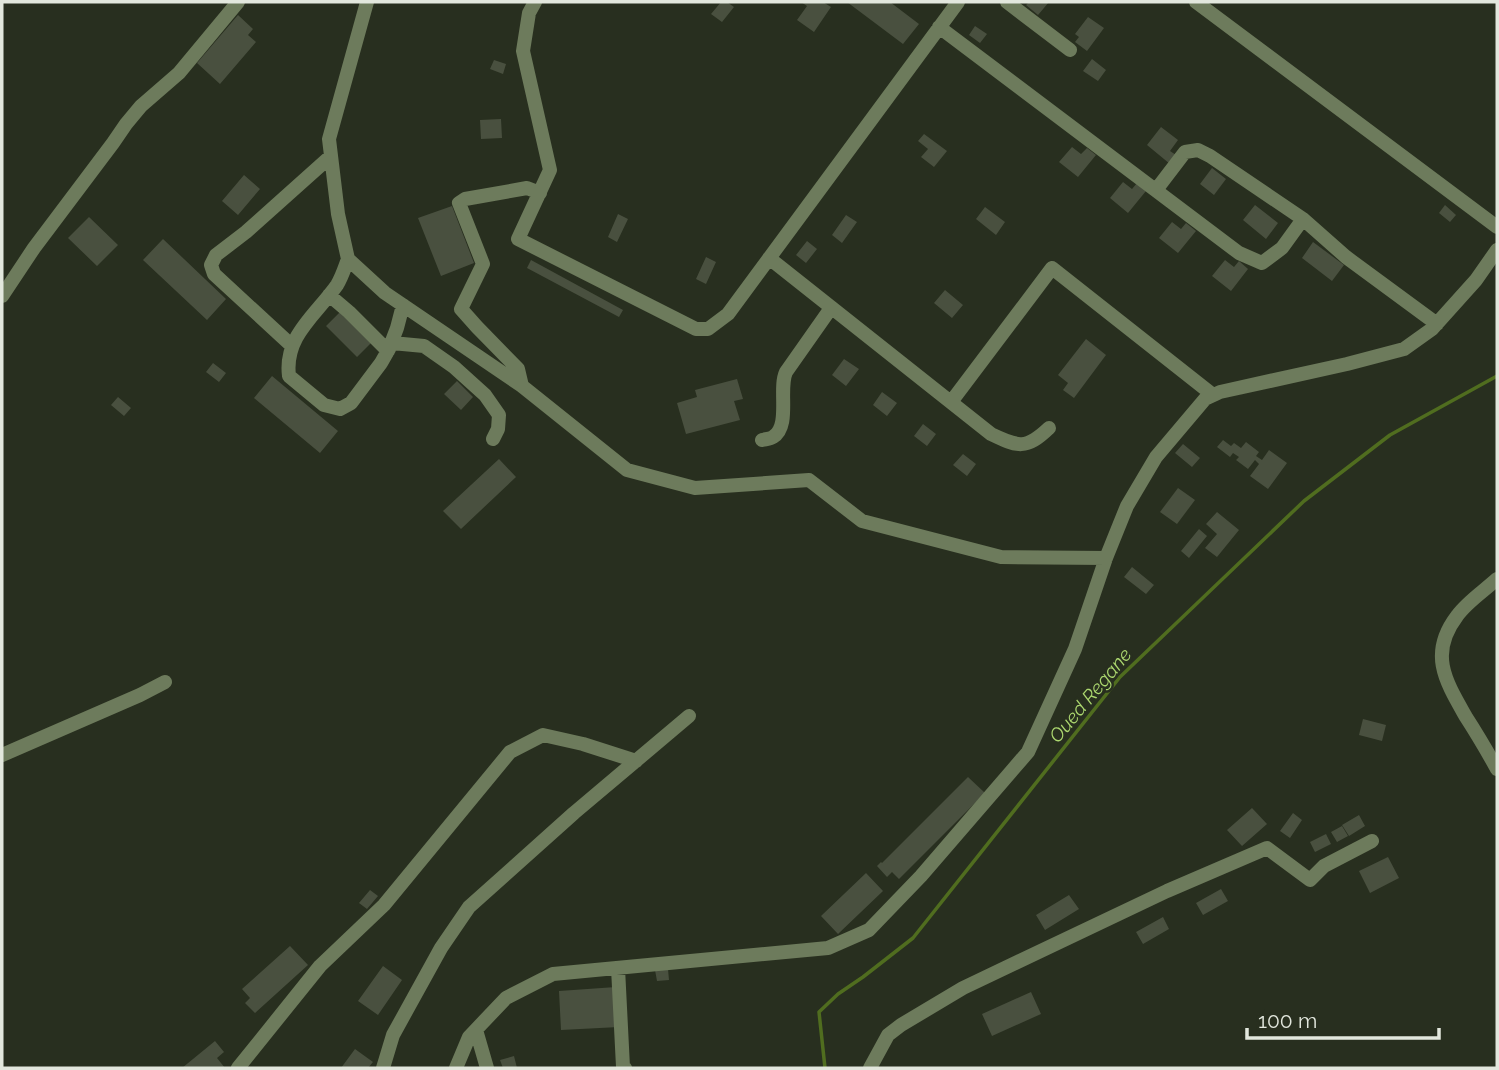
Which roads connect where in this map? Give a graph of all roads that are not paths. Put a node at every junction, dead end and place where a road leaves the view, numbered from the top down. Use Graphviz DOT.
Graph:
graph roads {
  1 [pos="239,2"];
  2 [pos="367,2"];
  3 [pos="535,2"];
  4 [pos="958,2"];
  5 [pos="1007,2"];
  6 [pos="1196,2"];
  7 [pos="939,27"];
  8 [pos="1070,50"];
  9 [pos="331,156"];
  10 [pos="1156,190"];
  11 [pos="540,193"];
  12 [pos="1303,219"];
  13 [pos="1497,228"];
  14 [pos="1497,250"];
  15 [pos="348,258"];
  16 [pos="769,258"];
  17 [pos="329,295"];
  18 [pos="2,296"];
  19 [pos="403,305"];
  20 [pos="831,308"];
  21 [pos="1437,324"];
  22 [pos="291,345"];
  23 [pos="390,347"];
  24 [pos="522,386"];
  25 [pos="1213,395"];
  26 [pos="951,402"];
  27 [pos="1049,428"];
  28 [pos="494,439"];
  29 [pos="762,440"];
  30 [pos="1106,558"];
  31 [pos="1497,579"];
  32 [pos="165,682"];
  33 [pos="689,716"];
  34 [pos="2,755"];
  35 [pos="636,761"];
  36 [pos="1497,769"];
  37 [pos="1372,841"];
  38 [pos="618,968"];
  39 [pos="476,1030"];
  40 [pos="238,1068"];
  41 [pos="383,1068"];
  42 [pos="456,1068"];
  43 [pos="486,1068"];
  44 [pos="625,1068"];
  45 [pos="870,1068"];
  1 -- 18 [label="lane"];
  2 -- 9 [label="lane"];
  3 -- 11 [label="lane"];
  4 -- 7 [label="lane"];
  5 -- 8 [label="lane"];
  6 -- 13 [label="lane"];
  7 -- 10 [label="lane"];
  7 -- 16 [label="lane"];
  9 -- 15 [label="lane"];
  9 -- 22 [label="lane"];
  10 -- 12 [label="lane"];
  10 -- 12 [label="lane"];
  11 -- 16 [label="lane"];
  11 -- 24 [label="lane"];
  12 -- 21 [label="lane"];
  14 -- 21 [label="lane"];
  15 -- 17 [label="lane"];
  15 -- 19 [label="lane"];
  16 -- 20 [label="lane"];
  17 -- 22 [label="lane"];
  17 -- 23 [label="lane"];
  19 -- 23 [label="lane"];
  19 -- 24 [label="lane"];
  20 -- 26 [label="lane"];
  20 -- 29 [label="lane"];
  21 -- 25 [label="lane"];
  22 -- 23 [label="lane"];
  23 -- 28 [label="lane"];
  24 -- 30 [label="lane"];
  25 -- 26 [label="lane"];
  25 -- 30 [label="lane"];
  26 -- 27 [label="lane"];
  30 -- 38 [label="lane"];
  31 -- 36 [label="lane"];
  32 -- 34 [label="lane"];
  33 -- 35 [label="lane"];
  35 -- 40 [label="lane"];
  35 -- 41 [label="lane"];
  37 -- 45 [label="lane"];
  38 -- 39 [label="lane"];
  38 -- 44 [label="lane"];
  39 -- 42 [label="lane"];
  39 -- 43 [label="lane"];
}
